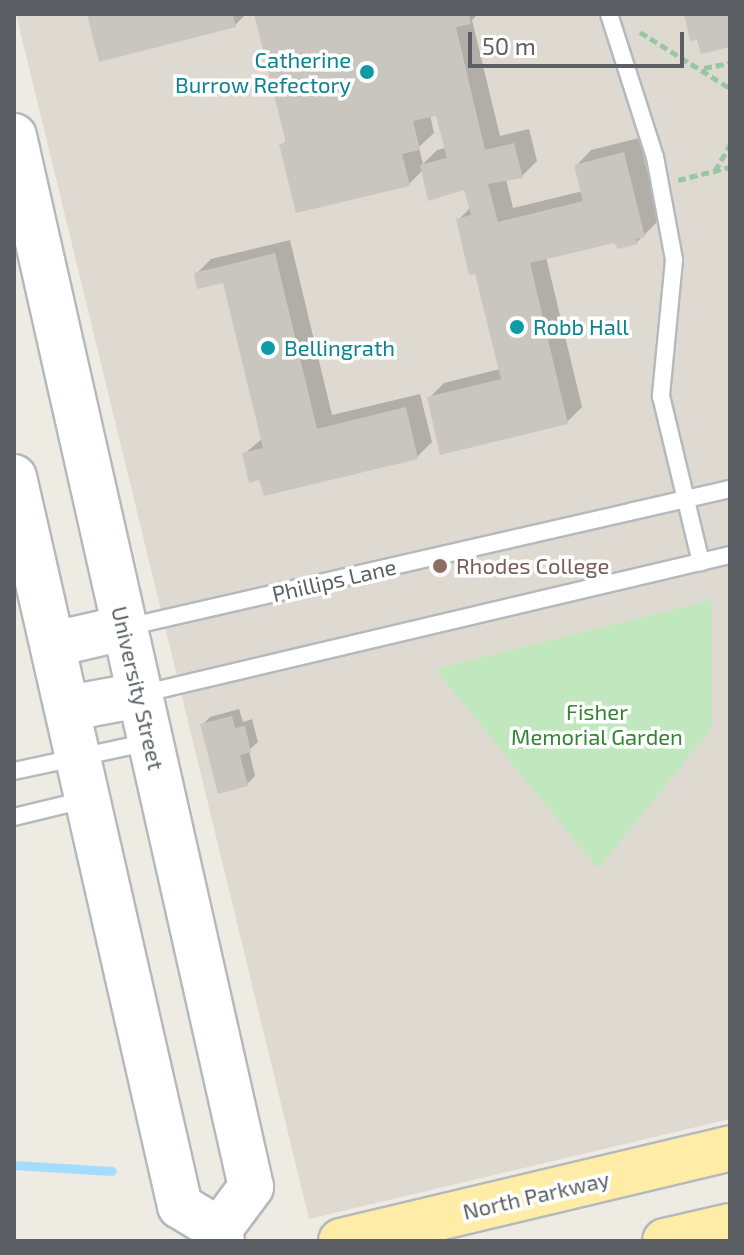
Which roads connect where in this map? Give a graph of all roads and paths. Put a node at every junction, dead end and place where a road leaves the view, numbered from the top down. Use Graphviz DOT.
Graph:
graph roads {
  1 [pos="609,14"];
  2 [pos="636,29"];
  3 [pos="730,63"];
  4 [pos="702,69"];
  5 [pos="730,88"];
  6 [pos="14,136"];
  7 [pos="730,145"];
  8 [pos="730,167"];
  9 [pos="715,171"];
  10 [pos="677,181"];
  11 [pos="14,477"];
  12 [pos="730,489"];
  13 [pos="685,500"];
  14 [pos="730,555"];
  15 [pos="701,562"];
  16 [pos="124,628"];
  17 [pos="54,644"];
  18 [pos="139,695"];
  19 [pos="69,708"];
  20 [pos="150,742"];
  21 [pos="80,756"];
  22 [pos="14,771"];
  23 [pos="89,798"];
  24 [pos="14,817"];
  25 [pos="730,1148"];
  26 [pos="730,1226"];
  27 [pos="220,1235"];
  28 [pos="341,1241"];
  29 [pos="665,1241"];
  1 -- 13 [label="lane"];
  2 -- 4 [label="path"];
  3 -- 4 [label="path"];
  4 -- 5 [label="path"];
  6 -- 16 [label="main road, University Street"];
  7 -- 9 [label="path"];
  8 -- 9 [label="path"];
  9 -- 10 [label="path"];
  11 -- 17 [label="main road, University Street"];
  12 -- 13 [label="lane, Phillips Lane"];
  13 -- 15 [label="lane"];
  13 -- 16 [label="lane, Phillips Lane"];
  14 -- 15 [label="lane"];
  15 -- 18 [label="lane"];
  16 -- 17 [label="main road"];
  16 -- 18 [label="main road, University Street"];
  17 -- 19 [label="main road, University Street"];
  18 -- 19 [label="main road"];
  18 -- 20 [label="main road, University Street"];
  19 -- 21 [label="main road, University Street"];
  20 -- 21 [label="lane"];
  20 -- 27 [label="main road, University Street"];
  21 -- 22 [label="lane"];
  21 -- 23 [label="main road, University Street"];
  23 -- 24 [label="lane"];
  23 -- 27 [label="main road, University Street"];
  25 -- 28 [label="main road, North Parkway"];
  26 -- 29 [label="main road"];
}
